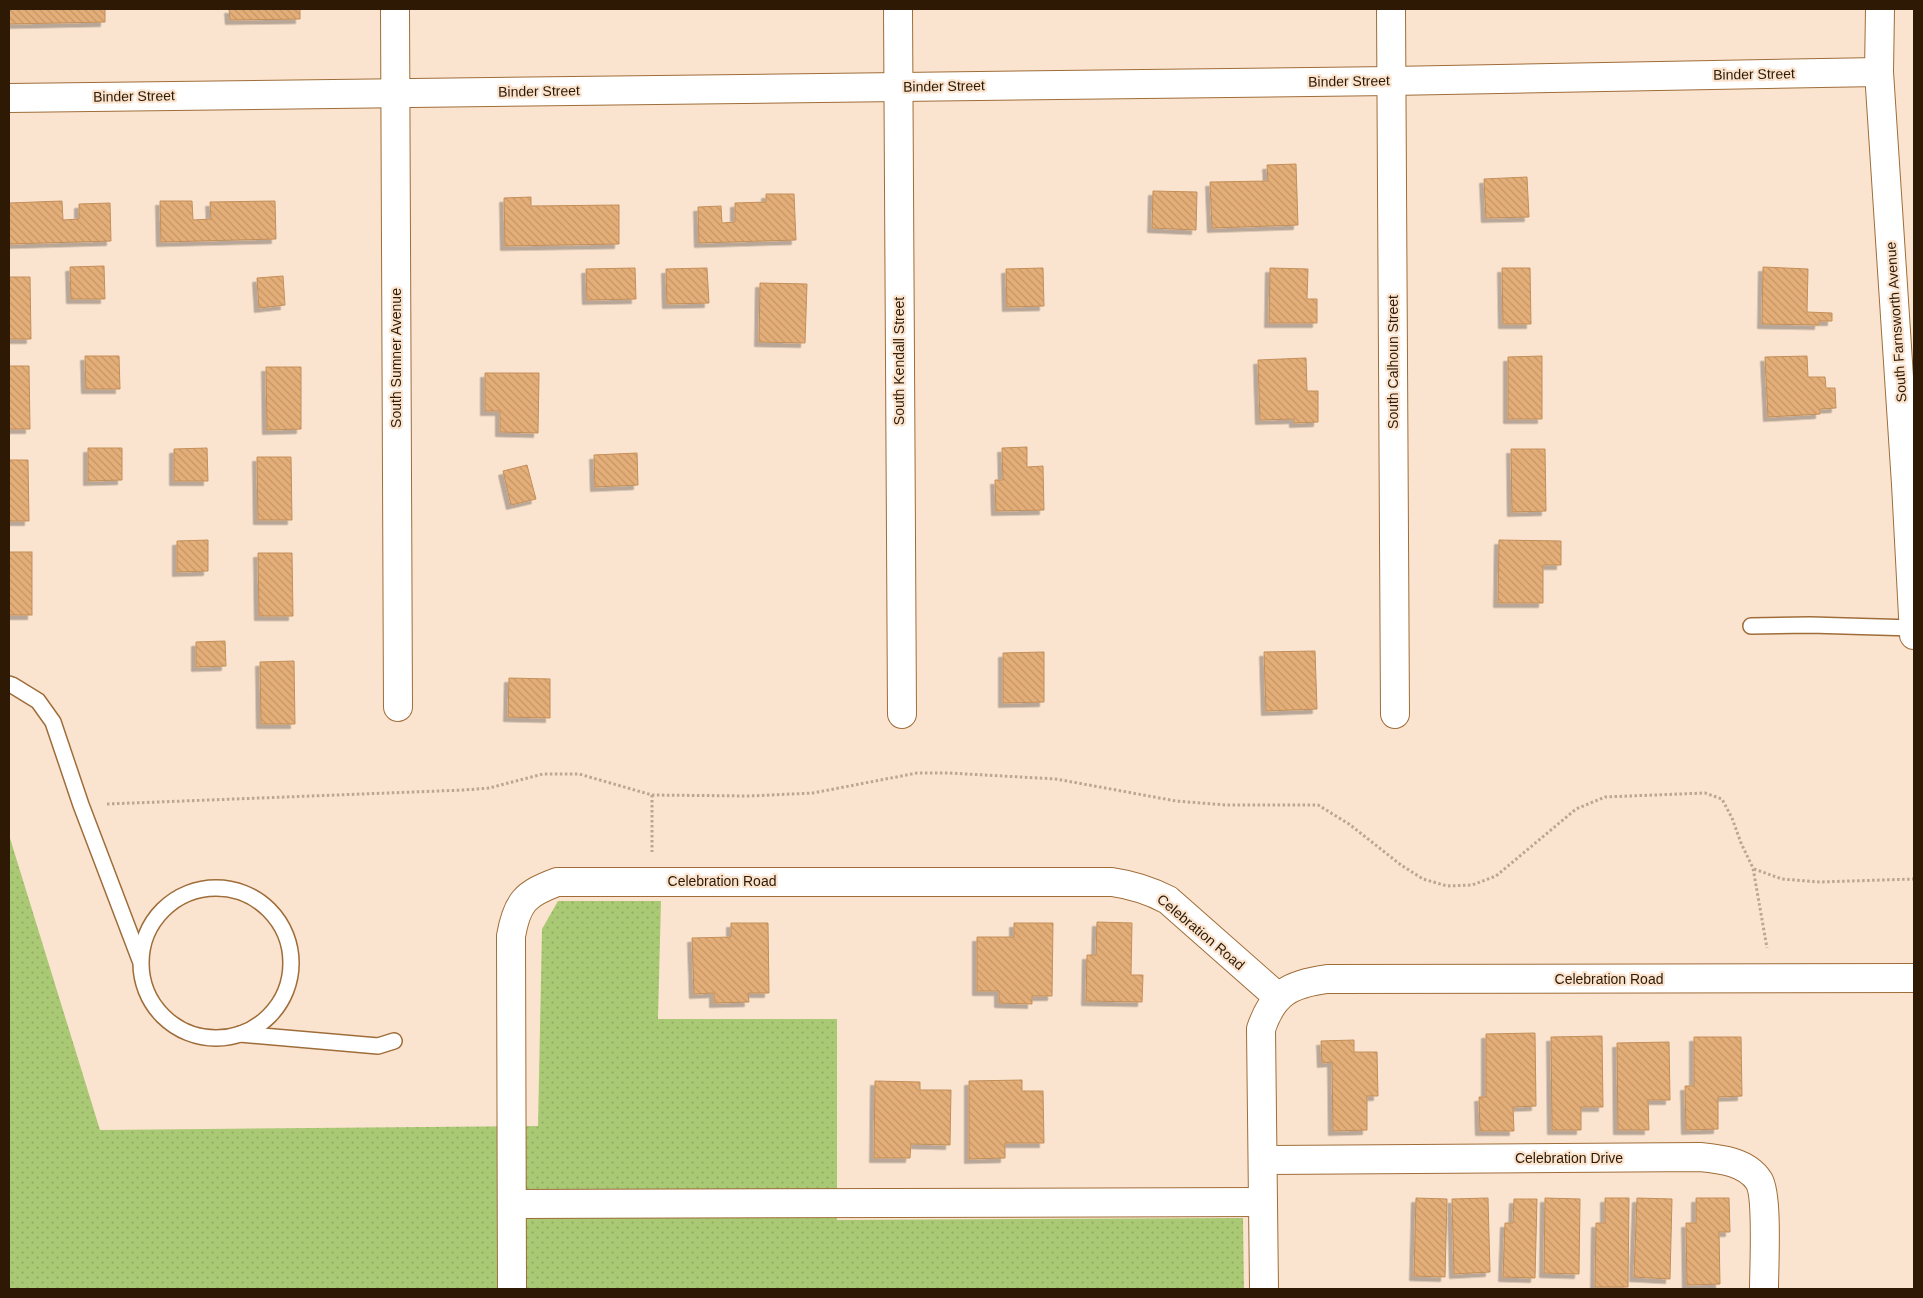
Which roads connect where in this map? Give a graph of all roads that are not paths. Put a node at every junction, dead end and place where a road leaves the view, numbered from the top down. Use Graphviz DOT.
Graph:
graph roads {
  1 [pos="395,9"];
  2 [pos="898,9"];
  3 [pos="1391,9"];
  4 [pos="1880,9"];
  5 [pos="1880,72"];
  6 [pos="1392,81"];
  7 [pos="898,87"];
  8 [pos="395,93"];
  9 [pos="9,98"];
  10 [pos="1751,626"];
  11 [pos="1914,628"];
  12 [pos="1914,635"];
  13 [pos="9,684"];
  14 [pos="398,707"];
  15 [pos="902,714"];
  16 [pos="1395,714"];
  17 [pos="140,961"];
  18 [pos="1914,978"];
  19 [pos="1278,997"];
  20 [pos="240,1034"];
  21 [pos="394,1041"];
  22 [pos="1263,1160"];
  23 [pos="1263,1202"];
  24 [pos="512,1204"];
  25 [pos="512,1289"];
  26 [pos="1264,1289"];
  27 [pos="1764,1289"];
  1 -- 8 [label="street, South Sumner Avenue"];
  2 -- 7 [label="street, South Kendall Street"];
  3 -- 6 [label="street, South Calhoun Street"];
  4 -- 5 [label="street, South Farnsworth Avenue"];
  5 -- 6 [label="street, Binder Street"];
  5 -- 11 [label="street, South Farnsworth Avenue"];
  6 -- 7 [label="street, Binder Street"];
  6 -- 16 [label="street, South Calhoun Street"];
  7 -- 8 [label="street, Binder Street"];
  7 -- 15 [label="street, South Kendall Street"];
  8 -- 9 [label="street, Binder Street"];
  8 -- 14 [label="street, South Sumner Avenue"];
  10 -- 11 [label="lane"];
  11 -- 12 [label="street, South Farnsworth Avenue"];
  13 -- 17 [label="lane"];
  17 -- 20 [label="lane"];
  17 -- 20 [label="lane"];
  18 -- 19 [label="street, Celebration Road"];
  19 -- 22 [label="street, Celebration Road"];
  19 -- 24 [label="street, Celebration Road"];
  20 -- 21 [label="lane"];
  22 -- 23 [label="street, Celebration Road"];
  22 -- 27 [label="street, Celebration Drive"];
  23 -- 24 [label="street"];
  23 -- 26 [label="street, Celebration Road"];
  24 -- 25 [label="street, Celebration Road"];
}
